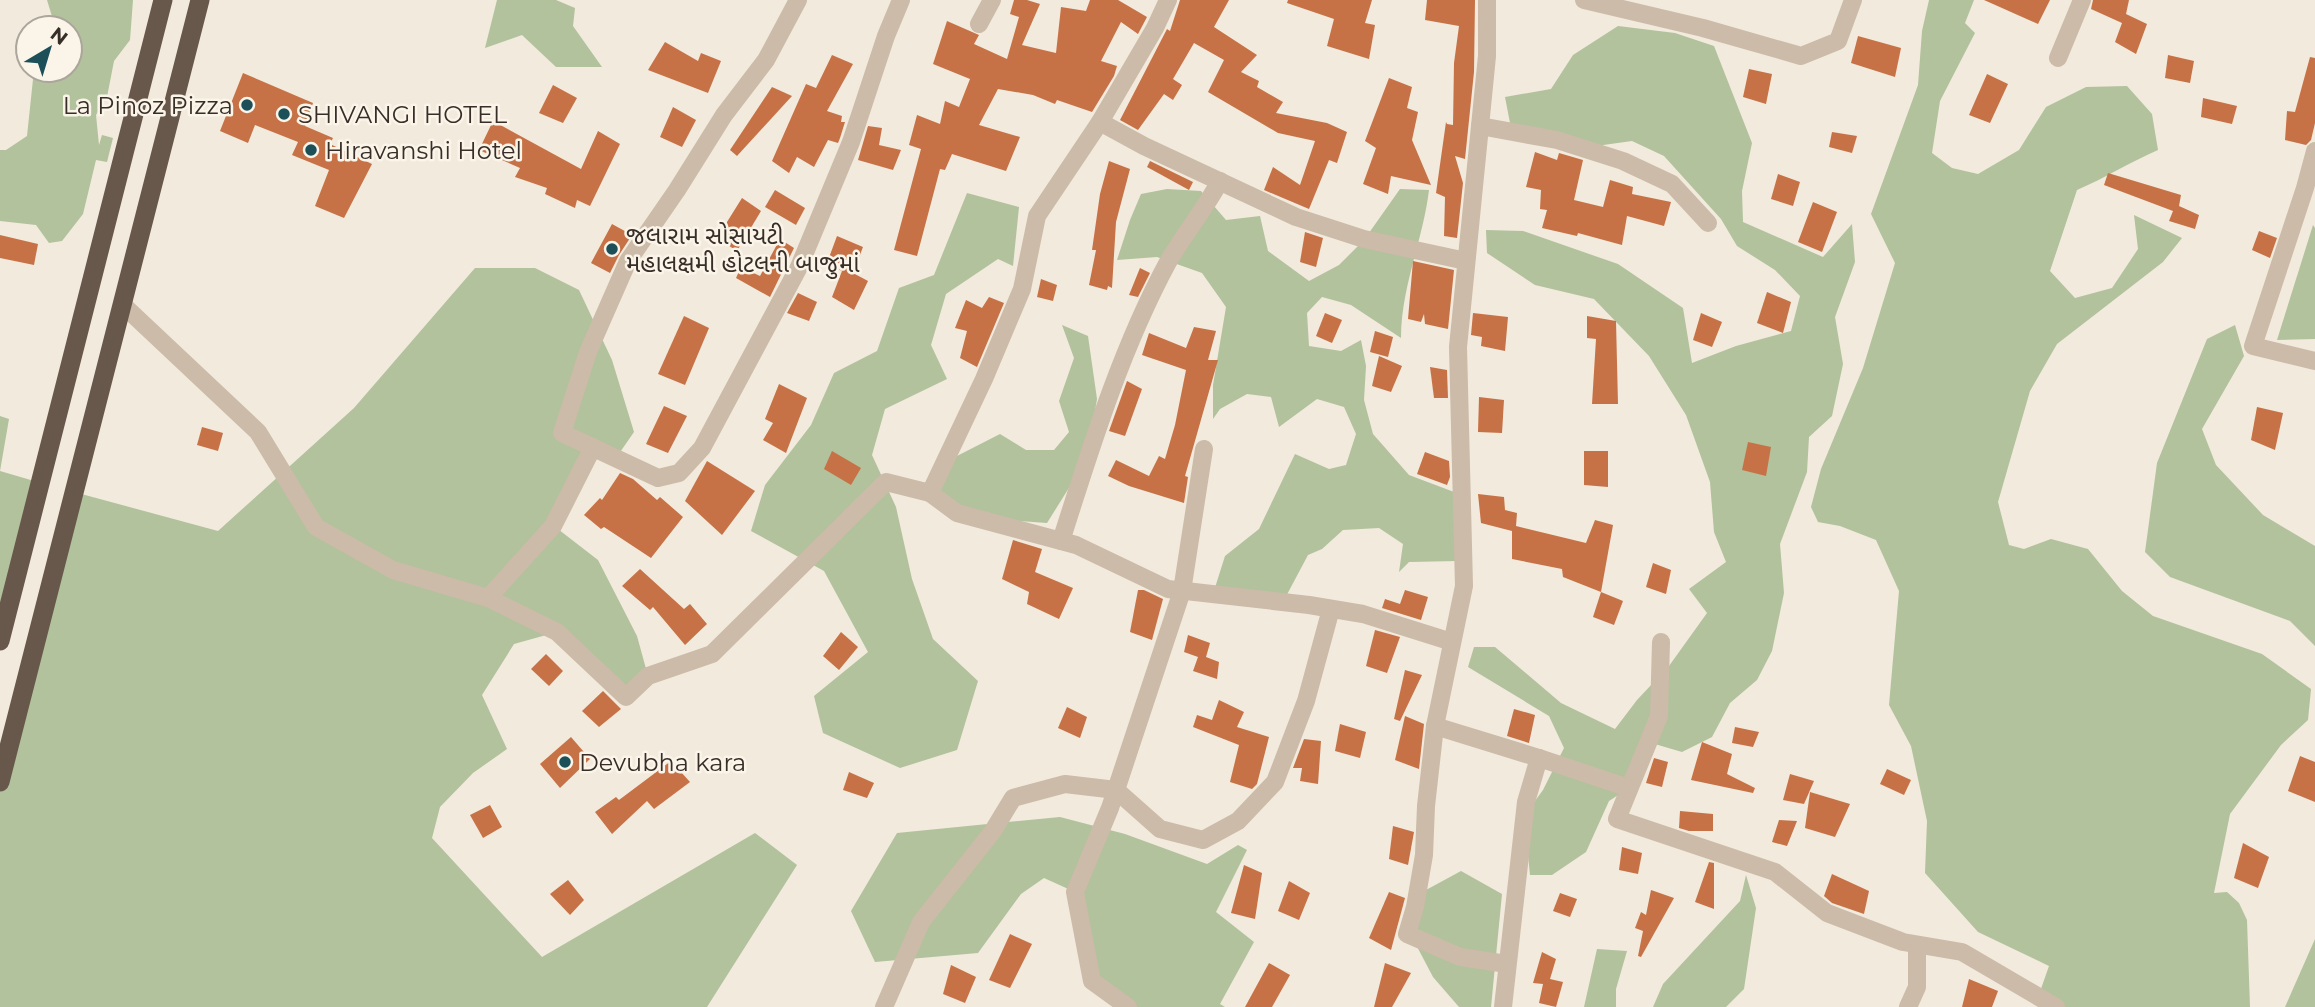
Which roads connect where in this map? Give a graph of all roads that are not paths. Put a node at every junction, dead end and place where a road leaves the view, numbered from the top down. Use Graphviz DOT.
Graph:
graph roads {
  1 [pos="163,0"];
  2 [pos="200,0"];
  3 [pos="798,0"];
  4 [pos="901,0"];
  5 [pos="992,0"];
  6 [pos="1168,0"];
  7 [pos="1487,0"];
  8 [pos="1584,0"];
  9 [pos="1853,0"];
  10 [pos="2082,0"];
  11 [pos="979,24"];
  12 [pos="2058,58"];
  13 [pos="1100,122"];
  14 [pos="1480,126"];
  15 [pos="2315,151"];
  16 [pos="1220,181"];
  17 [pos="1708,223"];
  18 [pos="1466,261"];
  19 [pos="123,305"];
  20 [pos="2315,361"];
  21 [pos="593,447"];
  22 [pos="1204,449"];
  23 [pos="930,493"];
  24 [pos="1061,541"];
  25 [pos="1182,591"];
  26 [pos="488,598"];
  27 [pos="1331,609"];
  28 [pos="0,640"];
  29 [pos="1452,642"];
  30 [pos="1661,642"];
  31 [pos="1436,726"];
  32 [pos="1539,758"];
  33 [pos="0,782"];
  34 [pos="1629,789"];
  35 [pos="1116,790"];
  36 [pos="1917,945"];
  37 [pos="1507,964"];
  38 [pos="884,1007"];
  39 [pos="1128,1007"];
  40 [pos="1503,1007"];
  41 [pos="1908,1007"];
  42 [pos="2056,1007"];
  1 -- 28 [label="highway"];
  2 -- 19 [label="highway"];
  3 -- 21 [label="street"];
  4 -- 21 [label="street"];
  5 -- 11 [label="street"];
  6 -- 13 [label="street"];
  7 -- 14 [label="street"];
  8 -- 9 [label="street"];
  10 -- 12 [label="street"];
  13 -- 16 [label="street"];
  13 -- 23 [label="street"];
  14 -- 17 [label="street"];
  14 -- 18 [label="street"];
  15 -- 20 [label="street"];
  16 -- 18 [label="street"];
  16 -- 24 [label="street"];
  18 -- 29 [label="street"];
  19 -- 26 [label="street"];
  19 -- 33 [label="highway"];
  21 -- 26 [label="street"];
  22 -- 25 [label="street"];
  23 -- 24 [label="street"];
  23 -- 26 [label="street"];
  24 -- 25 [label="street"];
  25 -- 27 [label="street"];
  25 -- 35 [label="street"];
  27 -- 29 [label="street"];
  27 -- 35 [label="street"];
  29 -- 31 [label="street"];
  30 -- 34 [label="street"];
  31 -- 32 [label="street"];
  31 -- 37 [label="street"];
  32 -- 34 [label="street"];
  32 -- 37 [label="street"];
  34 -- 36 [label="street"];
  35 -- 38 [label="street"];
  35 -- 39 [label="street"];
  36 -- 41 [label="street"];
  36 -- 42 [label="street"];
  37 -- 40 [label="street"];
}
